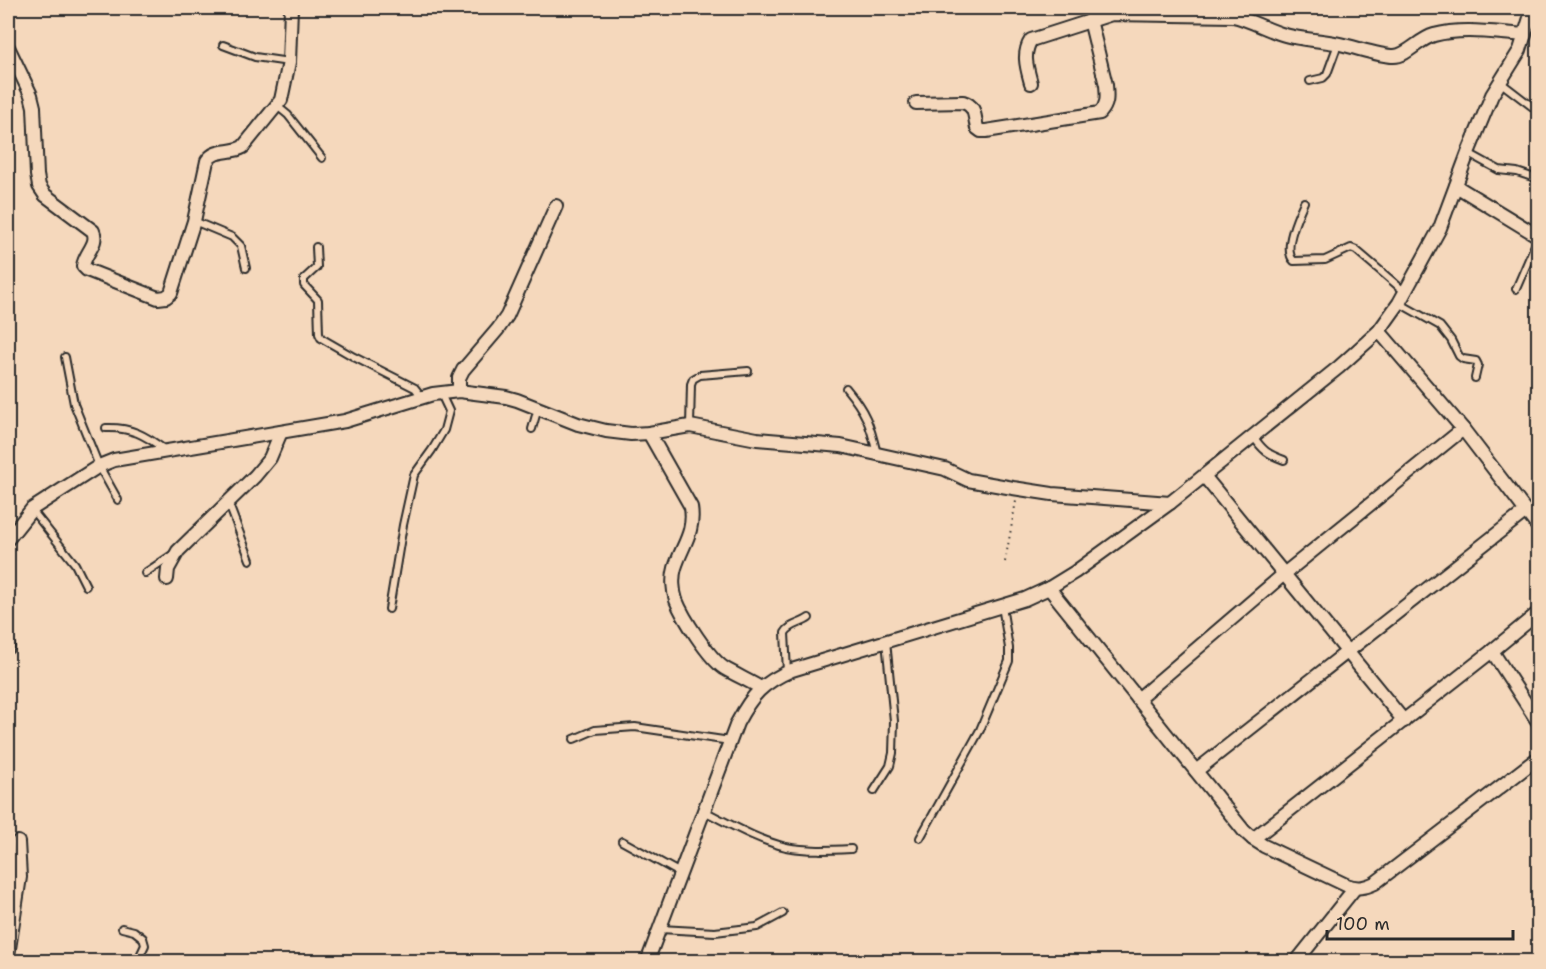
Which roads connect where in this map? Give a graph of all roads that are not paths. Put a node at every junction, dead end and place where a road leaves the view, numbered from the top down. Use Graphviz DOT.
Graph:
graph roads {
  1 [pos="291,8"];
  2 [pos="1533,8"];
  3 [pos="1112,11"];
  4 [pos="1191,11"];
  5 [pos="1090,21"];
  6 [pos="1525,35"];
  7 [pos="1339,43"];
  8 [pos="223,45"];
  9 [pos="8,47"];
  10 [pos="289,62"];
  11 [pos="1310,81"];
  12 [pos="1500,82"];
  13 [pos="1031,83"];
  14 [pos="916,103"];
  15 [pos="277,106"];
  16 [pos="1539,111"];
  17 [pos="1468,153"];
  18 [pos="322,158"];
  19 [pos="1538,180"];
  20 [pos="1456,186"];
  21 [pos="1304,202"];
  22 [pos="556,206"];
  23 [pos="194,221"];
  24 [pos="1539,237"];
  25 [pos="316,247"];
  26 [pos="246,268"];
  27 [pos="1516,289"];
  28 [pos="1402,298"];
  29 [pos="1379,331"];
  30 [pos="65,357"];
  31 [pos="748,371"];
  32 [pos="1475,378"];
  33 [pos="846,388"];
  34 [pos="459,391"];
  35 [pos="441,393"];
  36 [pos="423,397"];
  37 [pos="537,408"];
  38 [pos="690,426"];
  39 [pos="106,428"];
  40 [pos="532,429"];
  41 [pos="1463,429"];
  42 [pos="281,432"];
  43 [pos="650,433"];
  44 [pos="1253,436"];
  45 [pos="165,451"];
  46 [pos="878,454"];
  47 [pos="1284,460"];
  48 [pos="99,466"];
  49 [pos="1204,476"];
  50 [pos="117,500"];
  51 [pos="228,501"];
  52 [pos="1170,504"];
  53 [pos="32,509"];
  54 [pos="1526,511"];
  55 [pos="1539,527"];
  56 [pos="8,539"];
  57 [pos="178,551"];
  58 [pos="250,560"];
  59 [pos="146,573"];
  60 [pos="1284,574"];
  61 [pos="167,579"];
  62 [pos="87,586"];
  63 [pos="1049,588"];
  64 [pos="1002,606"];
  65 [pos="389,609"];
  66 [pos="1539,613"];
  67 [pos="809,618"];
  68 [pos="886,641"];
  69 [pos="1347,651"];
  70 [pos="1492,651"];
  71 [pos="787,673"];
  72 [pos="761,688"];
  73 [pos="1138,699"];
  74 [pos="1404,721"];
  75 [pos="1539,722"];
  76 [pos="574,739"];
  77 [pos="731,741"];
  78 [pos="1539,758"];
  79 [pos="1196,771"];
  80 [pos="874,791"];
  81 [pos="704,811"];
  82 [pos="920,838"];
  83 [pos="1253,839"];
  84 [pos="622,841"];
  85 [pos="18,842"];
  86 [pos="851,849"];
  87 [pos="681,873"];
  88 [pos="1355,888"];
  89 [pos="783,913"];
  90 [pos="122,928"];
  91 [pos="660,929"];
  92 [pos="9,962"];
  93 [pos="137,962"];
  94 [pos="647,962"];
  95 [pos="1296,962"];
  1 -- 10 [label="street"];
  2 -- 6 [label="street"];
  3 -- 4 [label="street"];
  3 -- 5 [label="street"];
  4 -- 7 [label="street"];
  5 -- 13 [label="street"];
  5 -- 14 [label="street"];
  6 -- 7 [label="street"];
  6 -- 12 [label="street"];
  7 -- 11 [label="lane"];
  8 -- 10 [label="lane"];
  9 -- 23 [label="street"];
  10 -- 15 [label="street"];
  12 -- 16 [label="lane"];
  12 -- 17 [label="street"];
  15 -- 18 [label="lane"];
  15 -- 23 [label="street"];
  17 -- 19 [label="lane"];
  17 -- 20 [label="street"];
  20 -- 24 [label="street"];
  20 -- 28 [label="street"];
  21 -- 28 [label="lane"];
  22 -- 34 [label="street"];
  23 -- 26 [label="lane"];
  24 -- 27 [label="lane"];
  25 -- 36 [label="lane"];
  28 -- 29 [label="street"];
  28 -- 32 [label="lane"];
  29 -- 41 [label="street"];
  29 -- 44 [label="street"];
  30 -- 48 [label="lane"];
  31 -- 38 [label="lane"];
  33 -- 46 [label="lane"];
  34 -- 35 [label="street"];
  34 -- 37 [label="street"];
  35 -- 36 [label="street"];
  35 -- 65 [label="lane"];
  36 -- 42 [label="street"];
  37 -- 40 [label="lane"];
  37 -- 43 [label="street"];
  38 -- 43 [label="street"];
  38 -- 46 [label="street"];
  39 -- 45 [label="lane"];
  41 -- 54 [label="street"];
  41 -- 60 [label="street"];
  42 -- 45 [label="street"];
  42 -- 51 [label="street"];
  43 -- 72 [label="street"];
  44 -- 47 [label="lane"];
  44 -- 49 [label="street"];
  45 -- 48 [label="street"];
  46 -- 52 [label="street"];
  48 -- 50 [label="lane"];
  48 -- 53 [label="street"];
  49 -- 52 [label="street"];
  49 -- 60 [label="street"];
  51 -- 57 [label="street"];
  51 -- 58 [label="lane"];
  52 -- 63 [label="street"];
  53 -- 56 [label="street"];
  53 -- 62 [label="lane"];
  54 -- 55 [label="street"];
  54 -- 69 [label="street"];
  57 -- 59 [label="lane"];
  57 -- 61 [label="street"];
  60 -- 69 [label="street"];
  60 -- 73 [label="street"];
  63 -- 64 [label="street"];
  63 -- 73 [label="street"];
  64 -- 68 [label="street"];
  64 -- 82 [label="lane"];
  66 -- 70 [label="street"];
  67 -- 71 [label="lane"];
  68 -- 71 [label="street"];
  68 -- 80 [label="lane"];
  69 -- 74 [label="street"];
  69 -- 79 [label="street"];
  70 -- 74 [label="street"];
  70 -- 75 [label="street"];
  71 -- 72 [label="street"];
  72 -- 77 [label="street"];
  73 -- 79 [label="street"];
  74 -- 83 [label="street"];
  76 -- 77 [label="lane"];
  77 -- 81 [label="street"];
  78 -- 88 [label="street"];
  79 -- 83 [label="street"];
  81 -- 86 [label="lane"];
  81 -- 87 [label="street"];
  83 -- 88 [label="street"];
  84 -- 87 [label="lane"];
  85 -- 92 [label="street"];
  87 -- 91 [label="street"];
  88 -- 95 [label="street"];
  89 -- 91 [label="lane"];
  90 -- 93 [label="lane"];
  91 -- 94 [label="street"];
}
